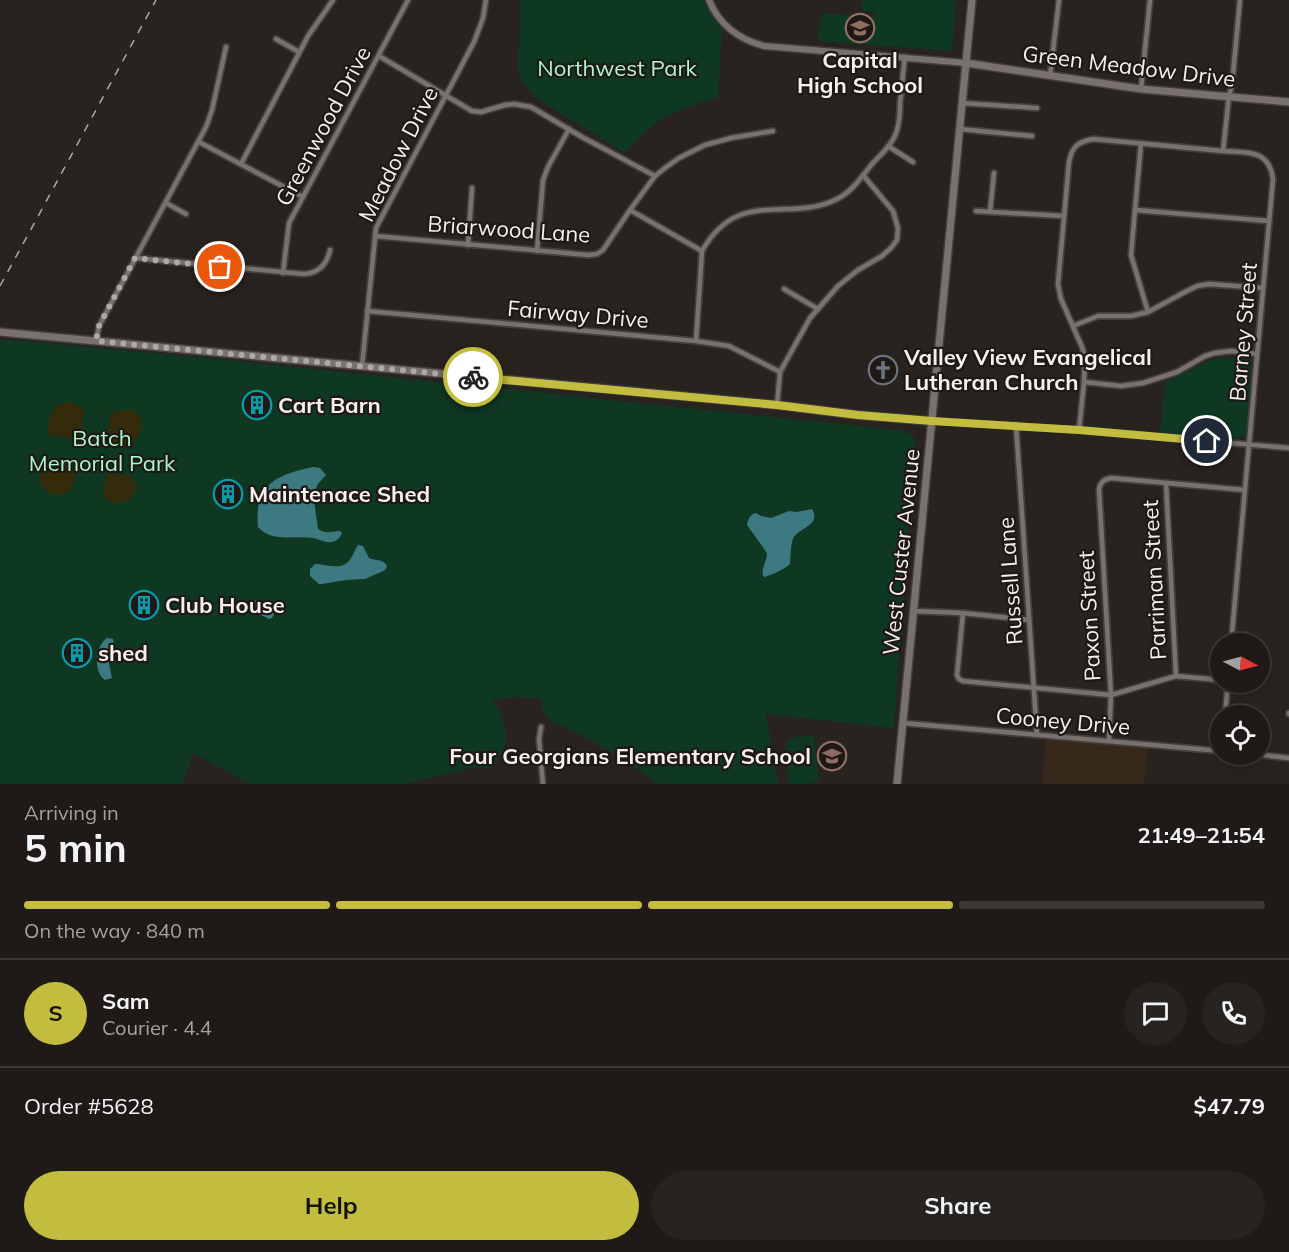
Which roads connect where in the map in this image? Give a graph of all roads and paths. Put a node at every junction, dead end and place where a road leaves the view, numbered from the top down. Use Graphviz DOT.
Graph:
graph roads {
  1 [pos="333,0"];
  2 [pos="408,0"];
  3 [pos="486,0"];
  4 [pos="709,0"];
  5 [pos="972,0"];
  6 [pos="1059,0"];
  7 [pos="1150,0"];
  8 [pos="1240,0"];
  9 [pos="276,39"];
  10 [pos="226,47"];
  11 [pos="300,52"];
  12 [pos="379,56"];
  13 [pos="905,57"];
  14 [pos="966,63"];
  15 [pos="1050,76"];
  16 [pos="1141,89"];
  17 [pos="445,96"];
  18 [pos="1229,96"];
  19 [pos="1289,102"];
  20 [pos="962,103"];
  21 [pos="1037,108"];
  22 [pos="569,129"];
  23 [pos="959,129"];
  24 [pos="773,132"];
  25 [pos="1032,136"];
  26 [pos="199,142"];
  27 [pos="1141,143"];
  28 [pos="888,146"];
  29 [pos="1223,151"];
  30 [pos="913,162"];
  31 [pos="241,164"];
  32 [pos="994,173"];
  33 [pos="863,175"];
  34 [pos="655,176"];
  35 [pos="472,188"];
  36 [pos="303,197"];
  37 [pos="166,203"];
  38 [pos="630,210"];
  39 [pos="1135,210"];
  40 [pos="976,211"];
  41 [pos="990,212"];
  42 [pos="186,214"];
  43 [pos="1064,216"];
  44 [pos="1269,221"];
  45 [pos="375,236"];
  46 [pos="468,245"];
  47 [pos="330,250"];
  48 [pos="537,251"];
  49 [pos="702,251"];
  50 [pos="135,258"];
  51 [pos="283,273"];
  52 [pos="1263,288"];
  53 [pos="784,289"];
  54 [pos="818,309"];
  55 [pos="368,311"];
  56 [pos="1148,312"];
  57 [pos="1073,326"];
  58 [pos="0,332"];
  59 [pos="96,341"];
  60 [pos="696,341"];
  61 [pos="1257,354"];
  62 [pos="362,366"];
  63 [pos="780,372"];
  64 [pos="1084,382"];
  65 [pos="777,405"];
  66 [pos="932,421"];
  67 [pos="1016,425"];
  68 [pos="1079,430"];
  69 [pos="1249,445"];
  70 [pos="1289,448"];
  71 [pos="1166,483"];
  72 [pos="1245,490"];
  73 [pos="913,611"];
  74 [pos="963,614"];
  75 [pos="1029,620"];
  76 [pos="1233,633"];
  77 [pos="1176,676"];
  78 [pos="1210,679"];
  79 [pos="1034,687"];
  80 [pos="1111,695"];
  81 [pos="903,723"];
  82 [pos="541,726"];
  83 [pos="1037,735"];
  84 [pos="1109,741"];
  85 [pos="1210,750"];
  86 [pos="1270,756"];
  87 [pos="1289,758"];
  88 [pos="543,784"];
  89 [pos="897,784"];
  1 -- 11 [label="street"];
  2 -- 12 [label="street, Greenwood Drive"];
  3 -- 17 [label="street, Meadow Drive"];
  4 -- 13 [label="street"];
  5 -- 14 [label="main road, West Custer Avenue"];
  6 -- 15 [label="street"];
  7 -- 16 [label="street"];
  8 -- 18 [label="street"];
  9 -- 11 [label="street"];
  10 -- 26 [label="street"];
  11 -- 31 [label="street"];
  12 -- 17 [label="street"];
  12 -- 36 [label="street, Greenwood Drive"];
  13 -- 14 [label="street"];
  13 -- 28 [label="street"];
  14 -- 15 [label="main road, Green Meadow Drive"];
  14 -- 20 [label="main road, West Custer Avenue"];
  15 -- 16 [label="main road, Green Meadow Drive"];
  16 -- 18 [label="main road, Green Meadow Drive"];
  17 -- 22 [label="street"];
  17 -- 45 [label="street, Meadow Drive"];
  18 -- 19 [label="main road, Green Meadow Drive"];
  18 -- 29 [label="street"];
  20 -- 21 [label="street"];
  20 -- 23 [label="main road, West Custer Avenue"];
  22 -- 34 [label="street"];
  22 -- 48 [label="street"];
  23 -- 25 [label="street"];
  23 -- 66 [label="main road, West Custer Avenue"];
  24 -- 34 [label="street, Briarwood Lane"];
  26 -- 31 [label="street"];
  26 -- 37 [label="street"];
  27 -- 29 [label="street"];
  27 -- 39 [label="street"];
  27 -- 43 [label="street"];
  28 -- 30 [label="street"];
  28 -- 33 [label="street"];
  29 -- 44 [label="street, Barney Street"];
  31 -- 36 [label="street"];
  32 -- 41 [label="street"];
  33 -- 49 [label="street"];
  33 -- 54 [label="street"];
  34 -- 38 [label="street, Briarwood Lane"];
  35 -- 46 [label="street"];
  36 -- 51 [label="street, Greenwood Drive"];
  37 -- 42 [label="street"];
  37 -- 50 [label="street"];
  38 -- 48 [label="street, Briarwood Lane"];
  38 -- 49 [label="street"];
  39 -- 44 [label="street"];
  39 -- 56 [label="street"];
  40 -- 41 [label="street"];
  41 -- 43 [label="street"];
  43 -- 57 [label="street"];
  44 -- 52 [label="street, Barney Street"];
  45 -- 46 [label="street, Briarwood Lane"];
  45 -- 55 [label="street, Meadow Drive"];
  46 -- 48 [label="street, Briarwood Lane"];
  47 -- 51 [label="street"];
  49 -- 60 [label="street"];
  50 -- 51 [label="street"];
  50 -- 59 [label="street"];
  52 -- 56 [label="street"];
  52 -- 61 [label="street, Barney Street"];
  53 -- 54 [label="street"];
  54 -- 63 [label="street"];
  55 -- 60 [label="street, Fairway Drive"];
  55 -- 62 [label="street, Meadow Drive"];
  56 -- 57 [label="street"];
  57 -- 64 [label="street"];
  58 -- 59 [label="main road"];
  59 -- 62 [label="main road"];
  60 -- 63 [label="street, Fairway Drive"];
  61 -- 64 [label="street"];
  61 -- 69 [label="street, Barney Street"];
  62 -- 65 [label="main road"];
  63 -- 65 [label="street"];
  64 -- 68 [label="street"];
  65 -- 66 [label="main road"];
  66 -- 67 [label="street"];
  66 -- 73 [label="main road, West Custer Avenue"];
  67 -- 68 [label="street"];
  67 -- 75 [label="street, Russell Lane"];
  68 -- 69 [label="street"];
  69 -- 70 [label="street"];
  69 -- 72 [label="street, Barney Street"];
  71 -- 72 [label="street"];
  71 -- 77 [label="street, Parriman Street"];
  71 -- 80 [label="street, Paxon Street"];
  72 -- 76 [label="street, Barney Street"];
  73 -- 74 [label="street"];
  73 -- 81 [label="main road, West Custer Avenue"];
  74 -- 75 [label="street"];
  74 -- 79 [label="street"];
  75 -- 79 [label="street, Russell Lane"];
  77 -- 78 [label="street"];
  77 -- 80 [label="street"];
  79 -- 80 [label="street"];
  79 -- 83 [label="street, Russell Lane"];
  80 -- 84 [label="street, Paxon Street"];
  81 -- 83 [label="street, Cooney Drive"];
  81 -- 89 [label="main road, West Custer Avenue"];
  82 -- 88 [label="street"];
  83 -- 84 [label="street, Cooney Drive"];
  84 -- 85 [label="street, Cooney Drive"];
  86 -- 87 [label="street"];
}
